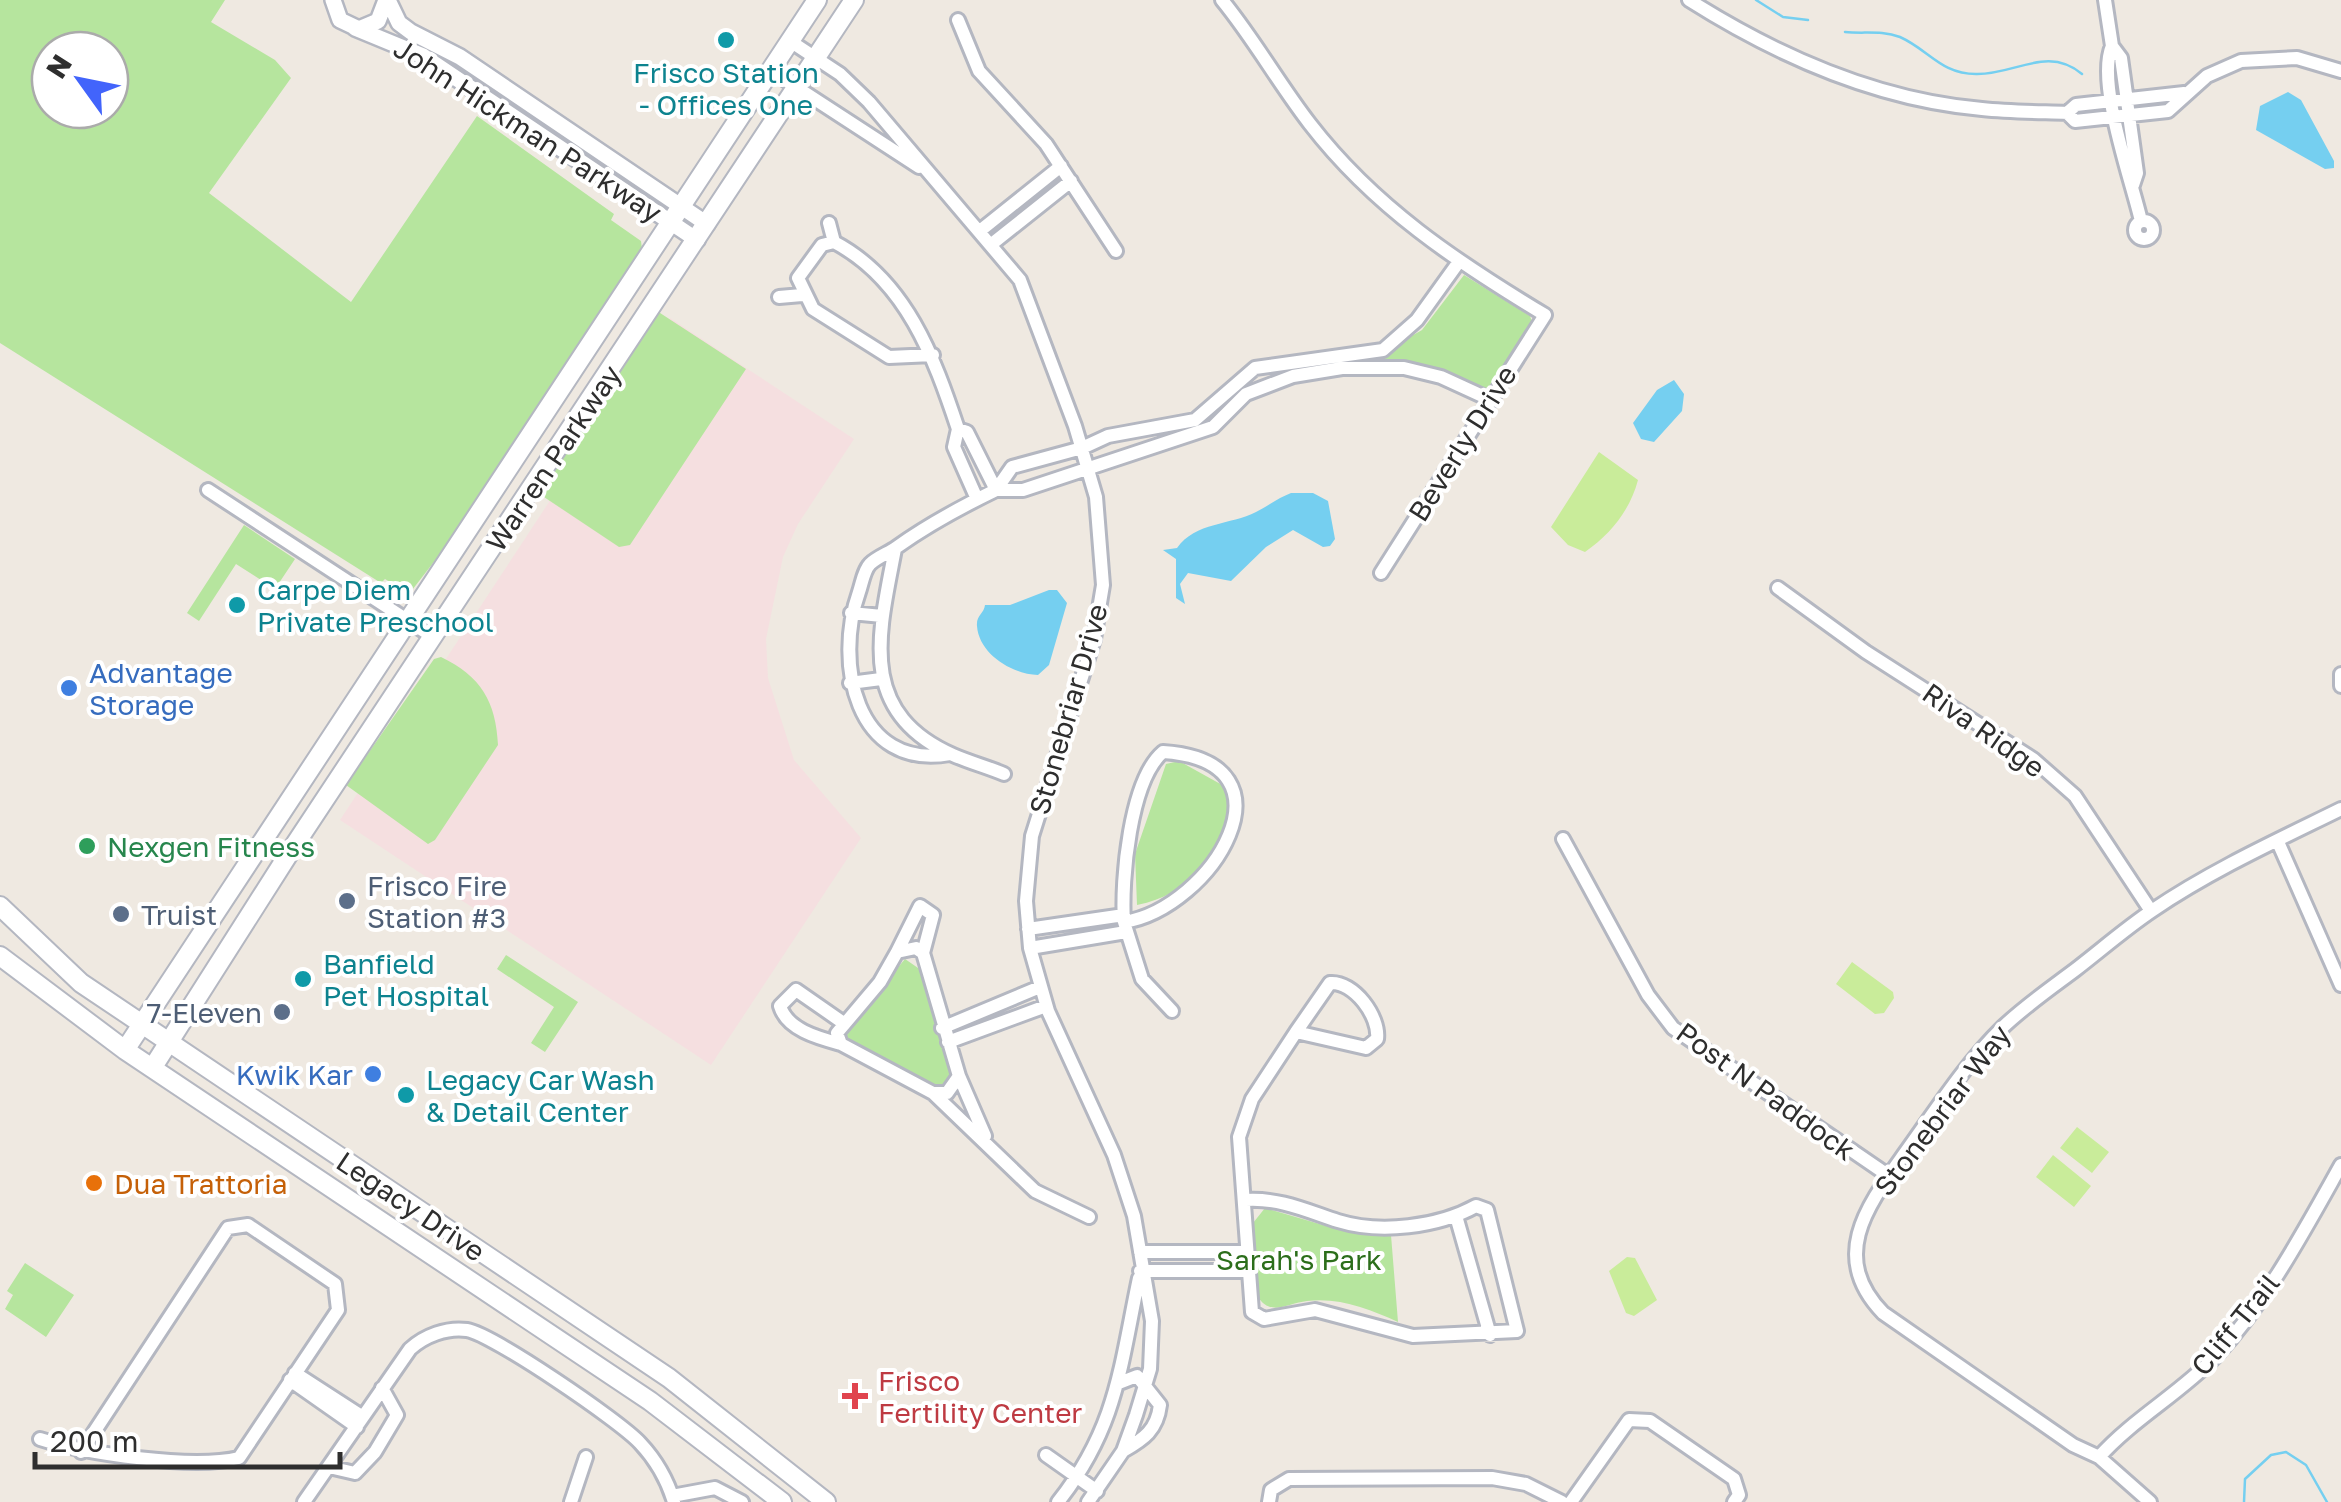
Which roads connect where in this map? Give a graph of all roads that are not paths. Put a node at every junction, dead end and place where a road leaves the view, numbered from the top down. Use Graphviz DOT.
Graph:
graph roads {
  1 [pos="387,0"];
  2 [pos="817,0"];
  3 [pos="854,0"];
  4 [pos="1222,0"];
  5 [pos="1689,0"];
  6 [pos="2105,0"];
  7 [pos="332,4"];
  8 [pos="958,20"];
  9 [pos="355,28"];
  10 [pos="790,41"];
  11 [pos="816,58"];
  12 [pos="475,68"];
  13 [pos="770,70"];
  14 [pos="2341,71"];
  15 [pos="464,84"];
  16 [pos="797,87"];
  17 [pos="873,106"];
  18 [pos="2120,110"];
  19 [pos="856,125"];
  20 [pos="1061,166"];
  21 [pos="928,172"];
  22 [pos="1071,181"];
  23 [pos="675,214"];
  24 [pos="2141,221"];
  25 [pos="829,224"];
  26 [pos="981,230"];
  27 [pos="702,232"];
  28 [pos="834,242"];
  29 [pos="993,243"];
  30 [pos="1116,251"];
  31 [pos="1458,263"];
  32 [pos="802,295"];
  33 [pos="779,297"];
  34 [pos="932,356"];
  35 [pos="1489,399"];
  36 [pos="958,430"];
  37 [pos="1082,448"];
  38 [pos="1088,469"];
  39 [pos="499,478"];
  40 [pos="208,490"];
  41 [pos="996,490"];
  42 [pos="529,494"];
  43 [pos="976,499"];
  44 [pos="895,549"];
  45 [pos="1381,573"];
  46 [pos="1778,588"];
  47 [pos="851,613"];
  48 [pos="882,616"];
  49 [pos="406,620"];
  50 [pos="434,638"];
  51 [pos="2341,674"];
  52 [pos="881,679"];
  53 [pos="850,683"];
  54 [pos="2341,686"];
  55 [pos="950,754"];
  56 [pos="1004,774"];
  57 [pos="2341,809"];
  58 [pos="264,837"];
  59 [pos="1563,839"];
  60 [pos="2278,842"];
  61 [pos="288,855"];
  62 [pos="0,906"];
  63 [pos="2151,911"];
  64 [pos="1125,923"];
  65 [pos="1028,928"];
  66 [pos="1030,948"];
  67 [pos="897,952"];
  68 [pos="923,953"];
  69 [pos="0,956"];
  70 [pos="2341,985"];
  71 [pos="1040,987"];
  72 [pos="1046,1006"];
  73 [pos="1172,1011"];
  74 [pos="142,1022"];
  75 [pos="842,1022"];
  76 [pos="942,1028"];
  77 [pos="1296,1032"];
  78 [pos="170,1041"];
  79 [pos="948,1042"];
  80 [pos="840,1044"];
  81 [pos="125,1050"];
  82 [pos="153,1067"];
  83 [pos="959,1076"];
  84 [pos="933,1093"];
  85 [pos="988,1142"];
  86 [pos="2341,1164"];
  87 [pos="1889,1176"];
  88 [pos="374,1181"];
  89 [pos="1246,1200"];
  90 [pos="357,1205"];
  91 [pos="1089,1216"];
  92 [pos="1456,1216"];
  93 [pos="1140,1252"];
  94 [pos="1246,1252"];
  95 [pos="1140,1271"];
  96 [pos="1246,1271"];
  97 [pos="543,1296"];
  98 [pos="529,1319"];
  99 [pos="1490,1336"];
  100 [pos="293,1376"];
  101 [pos="1119,1383"];
  102 [pos="1146,1384"];
  103 [pos="382,1388"];
  104 [pos="360,1422"];
  105 [pos="40,1439"];
  106 [pos="1124,1451"];
  107 [pos="80,1452"];
  108 [pos="1046,1454"];
  109 [pos="586,1457"];
  110 [pos="2099,1458"];
  111 [pos="329,1467"];
  112 [pos="1077,1477"];
  113 [pos="1093,1497"];
  114 [pos="1736,1498"];
  115 [pos="673,1499"];
  116 [pos="304,1502"];
  117 [pos="570,1502"];
  118 [pos="742,1502"];
  119 [pos="782,1502"];
  120 [pos="826,1502"];
  121 [pos="1058,1502"];
  122 [pos="1269,1502"];
  123 [pos="1562,1502"];
  124 [pos="1571,1502"];
  125 [pos="2150,1502"];
  1 -- 9 [label="street"];
  1 -- 12 [label="street, John Hickman Parkway"];
  2 -- 10 [label="main road, Warren Parkway"];
  3 -- 11 [label="main road, Warren Parkway"];
  4 -- 31 [label="street"];
  5 -- 18 [label="street"];
  6 -- 18 [label="street"];
  7 -- 9 [label="street, John Hickman Parkway"];
  8 -- 20 [label="street"];
  9 -- 15 [label="street, John Hickman Parkway"];
  10 -- 11 [label="street, Stonebriar Drive"];
  10 -- 13 [label="main road, Warren Parkway"];
  11 -- 16 [label="main road, Warren Parkway"];
  11 -- 17 [label="street, Stonebriar Drive"];
  12 -- 15 [label="street"];
  12 -- 23 [label="street, John Hickman Parkway"];
  13 -- 16 [label="street, Stonebriar Drive"];
  13 -- 23 [label="main road, Warren Parkway"];
  14 -- 18 [label="street"];
  15 -- 23 [label="street, John Hickman Parkway"];
  16 -- 19 [label="street, Stonebriar Drive"];
  16 -- 27 [label="main road, Warren Parkway"];
  17 -- 19 [label="street"];
  17 -- 21 [label="street, Stonebriar Drive"];
  18 -- 24 [label="street"];
  19 -- 21 [label="street, Stonebriar Drive"];
  20 -- 22 [label="street"];
  20 -- 26 [label="street"];
  21 -- 26 [label="street, Stonebriar Drive"];
  22 -- 29 [label="street"];
  22 -- 30 [label="street"];
  23 -- 27 [label="street, John Hickman Parkway"];
  23 -- 39 [label="main road, Warren Parkway"];
  25 -- 28 [label="street"];
  26 -- 29 [label="street, Stonebriar Drive"];
  27 -- 42 [label="main road, Warren Parkway"];
  28 -- 32 [label="street"];
  28 -- 34 [label="street"];
  29 -- 37 [label="street, Stonebriar Drive"];
  31 -- 35 [label="street, Beverly Drive"];
  31 -- 37 [label="street"];
  32 -- 33 [label="street"];
  32 -- 34 [label="street"];
  34 -- 36 [label="street"];
  35 -- 38 [label="street"];
  35 -- 45 [label="street, Beverly Drive"];
  36 -- 41 [label="street"];
  36 -- 43 [label="street"];
  37 -- 38 [label="street, Stonebriar Drive"];
  37 -- 41 [label="street"];
  38 -- 41 [label="street"];
  38 -- 65 [label="street, Stonebriar Drive"];
  39 -- 42 [label="main road"];
  39 -- 49 [label="main road, Warren Parkway"];
  40 -- 49 [label="street"];
  41 -- 43 [label="street"];
  42 -- 50 [label="main road, Warren Parkway"];
  43 -- 44 [label="street"];
  44 -- 47 [label="street"];
  44 -- 48 [label="street"];
  46 -- 63 [label="street, Riva Ridge"];
  47 -- 48 [label="street"];
  47 -- 53 [label="street"];
  48 -- 52 [label="street"];
  49 -- 50 [label="street"];
  49 -- 58 [label="main road, Warren Parkway"];
  50 -- 61 [label="main road, Warren Parkway"];
  51 -- 54 [label="street"];
  52 -- 53 [label="street"];
  52 -- 55 [label="street"];
  53 -- 55 [label="street"];
  55 -- 56 [label="street"];
  57 -- 60 [label="street, Stonebriar Way"];
  58 -- 61 [label="main road"];
  58 -- 74 [label="main road, Warren Parkway"];
  59 -- 87 [label="street, Post N Paddock"];
  60 -- 63 [label="street, Stonebriar Way"];
  60 -- 70 [label="street"];
  61 -- 78 [label="main road, Warren Parkway"];
  62 -- 74 [label="main road, Legacy Drive"];
  63 -- 87 [label="street, Stonebriar Way"];
  64 -- 64 [label="street"];
  64 -- 65 [label="street"];
  64 -- 66 [label="street"];
  64 -- 73 [label="street"];
  65 -- 66 [label="street, Stonebriar Drive"];
  66 -- 71 [label="street, Stonebriar Drive"];
  67 -- 68 [label="street"];
  67 -- 68 [label="street"];
  67 -- 75 [label="street"];
  68 -- 76 [label="street"];
  69 -- 81 [label="main road, Legacy Drive"];
  71 -- 72 [label="street, Stonebriar Drive"];
  71 -- 76 [label="street"];
  72 -- 79 [label="street"];
  72 -- 93 [label="street, Stonebriar Drive"];
  74 -- 78 [label="main road, Legacy Drive"];
  74 -- 81 [label="main road, Warren Parkway"];
  75 -- 80 [label="street"];
  75 -- 80 [label="street"];
  76 -- 79 [label="street"];
  77 -- 77 [label="street"];
  77 -- 89 [label="street"];
  78 -- 82 [label="main road, Warren Parkway"];
  78 -- 88 [label="main road, Legacy Drive"];
  79 -- 83 [label="street"];
  80 -- 84 [label="street"];
  81 -- 82 [label="main road, Legacy Drive"];
  82 -- 90 [label="main road, Legacy Drive"];
  83 -- 84 [label="street"];
  83 -- 85 [label="street"];
  84 -- 85 [label="street"];
  85 -- 91 [label="street"];
  86 -- 110 [label="street, Cliff Trail"];
  87 -- 110 [label="street, Stonebriar Way"];
  88 -- 90 [label="main road"];
  88 -- 97 [label="main road, Legacy Drive"];
  89 -- 92 [label="street"];
  89 -- 94 [label="street"];
  90 -- 98 [label="main road, Legacy Drive"];
  92 -- 99 [label="street"];
  92 -- 99 [label="street"];
  93 -- 94 [label="street"];
  93 -- 95 [label="street, Stonebriar Drive"];
  94 -- 96 [label="street"];
  95 -- 96 [label="street"];
  95 -- 101 [label="street, Stonebriar Drive"];
  95 -- 102 [label="street, Stonebriar Drive"];
  96 -- 99 [label="street"];
  97 -- 98 [label="main road"];
  97 -- 120 [label="main road, Legacy Drive"];
  98 -- 119 [label="main road, Legacy Drive"];
  100 -- 104 [label="street"];
  100 -- 107 [label="street"];
  100 -- 107 [label="street"];
  101 -- 102 [label="street"];
  101 -- 112 [label="street, Stonebriar Drive"];
  102 -- 106 [label="street, Stonebriar Drive"];
  102 -- 106 [label="street, Stonebriar Drive"];
  103 -- 104 [label="street"];
  103 -- 111 [label="street"];
  103 -- 115 [label="street"];
  104 -- 111 [label="street"];
  105 -- 107 [label="street"];
  106 -- 113 [label="street, Stonebriar Drive"];
  108 -- 112 [label="street, Stonebriar Drive"];
  109 -- 117 [label="street"];
  110 -- 125 [label="street, Stonebriar Way"];
  111 -- 116 [label="street"];
  112 -- 113 [label="street, Stonebriar Drive"];
  112 -- 121 [label="street, Stonebriar Drive"];
  114 -- 124 [label="street"];
  115 -- 118 [label="street"];
  122 -- 123 [label="street"];
}
